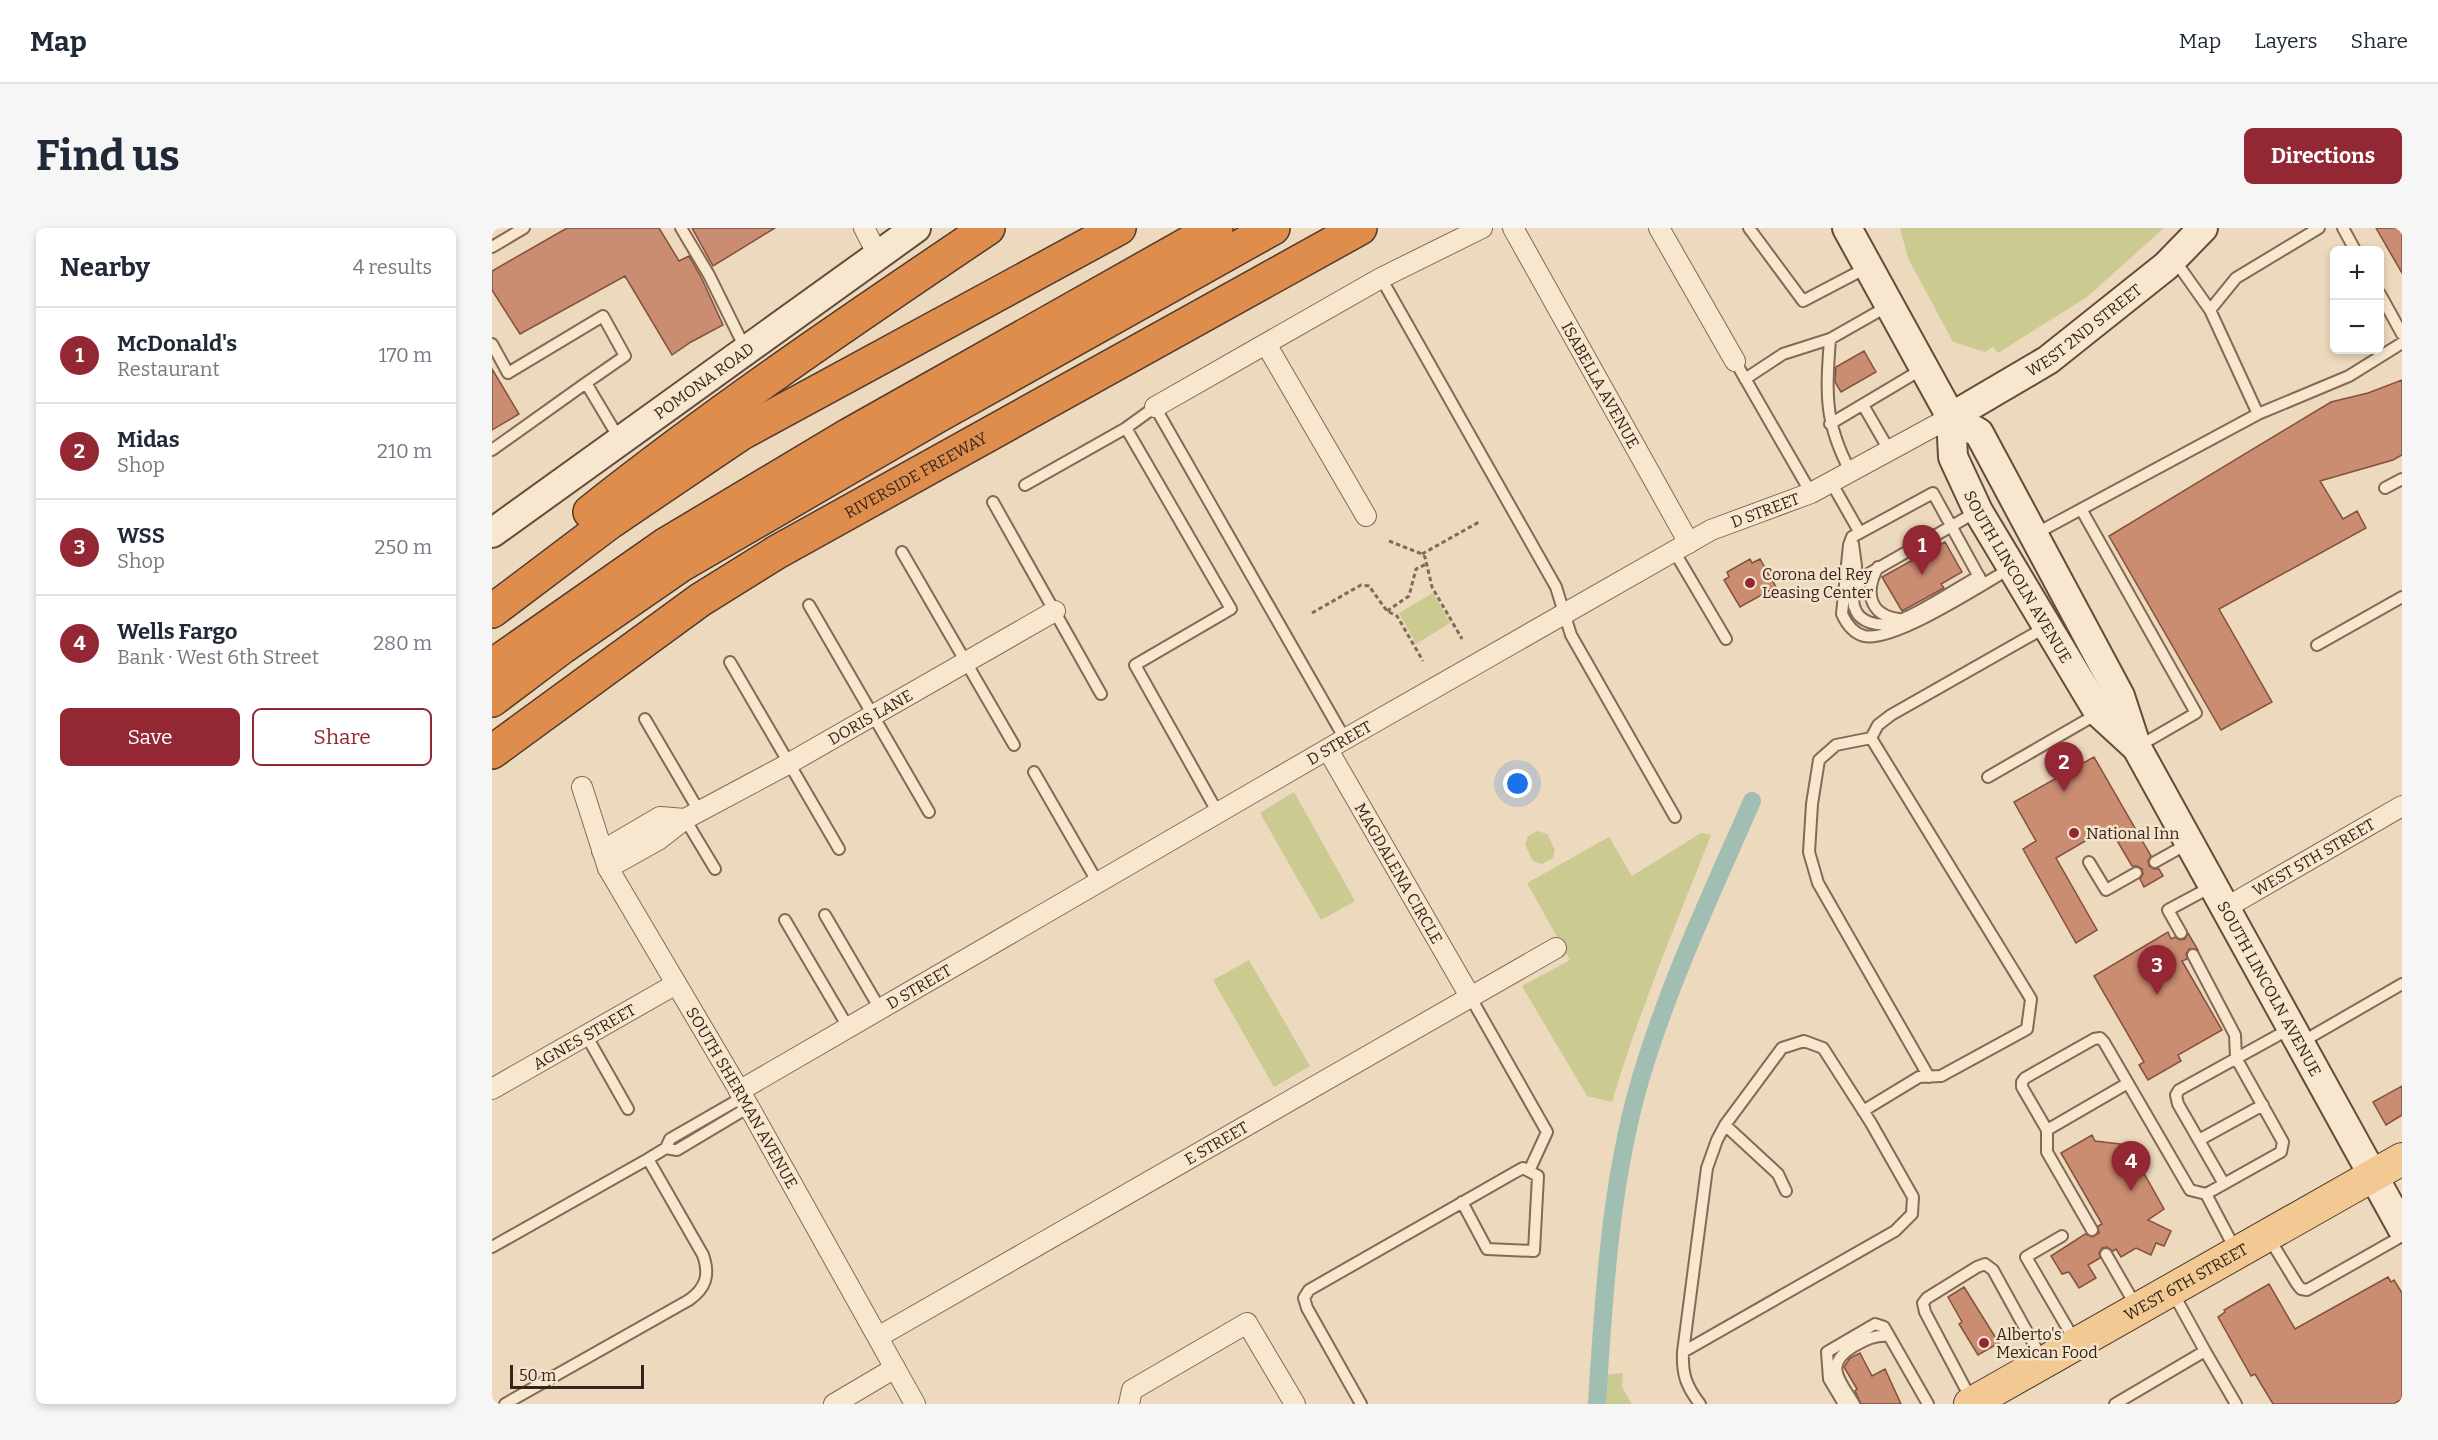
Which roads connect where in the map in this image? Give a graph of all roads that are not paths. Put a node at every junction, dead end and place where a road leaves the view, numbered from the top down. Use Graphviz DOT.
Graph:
graph roads {
  1 [pos="524,228"];
  2 [pos="681,228"];
  3 [pos="864,228"];
  4 [pos="916,228"];
  5 [pos="988,228"];
  6 [pos="1119,228"];
  7 [pos="1216,228"];
  8 [pos="1273,228"];
  9 [pos="1360,228"];
  10 [pos="1482,228"];
  11 [pos="1513,228"];
  12 [pos="1659,228"];
  13 [pos="1749,228"];
  14 [pos="1847,228"];
  15 [pos="2203,228"];
  16 [pos="2319,228"];
  17 [pos="2343,228"];
  18 [pos="2353,246"];
  19 [pos="492,247"];
  20 [pos="878,255"];
  21 [pos="2174,259"];
  22 [pos="1868,267"];
  23 [pos="1381,278"];
  24 [pos="2382,300"];
  25 [pos="1889,305"];
  26 [pos="2210,310"];
  27 [pos="2402,334"];
  28 [pos="1830,339"];
  29 [pos="2402,343"];
  30 [pos="492,344"];
  31 [pos="1266,344"];
  32 [pos="746,351"];
  33 [pos="1735,360"];
  34 [pos="1924,368"];
  35 [pos="1745,379"];
  36 [pos="586,383"];
  37 [pos="1863,405"];
  38 [pos="1155,407"];
  39 [pos="2258,414"];
  40 [pos="1951,417"];
  41 [pos="1830,424"];
  42 [pos="1126,428"];
  43 [pos="620,441"];
  44 [pos="492,450"];
  45 [pos="1888,450"];
  46 [pos="1850,471"];
  47 [pos="2402,479"];
  48 [pos="1831,482"];
  49 [pos="1025,485"];
  50 [pos="2385,488"];
  51 [pos="1811,493"];
  52 [pos="993,502"];
  53 [pos="2081,510"];
  54 [pos="1978,511"];
  55 [pos="1366,516"];
  56 [pos="1951,526"];
  57 [pos="492,533"];
  58 [pos="1856,535"];
  59 [pos="2032,535"];
  60 [pos="1682,547"];
  61 [pos="902,552"];
  62 [pos="1879,567"];
  63 [pos="2011,567"];
  64 [pos="1981,580"];
  65 [pos="1855,592"];
  66 [pos="492,594"];
  67 [pos="2402,597"];
  68 [pos="809,606"];
  69 [pos="492,611"];
  70 [pos="1054,611"];
  71 [pos="1564,614"];
  72 [pos="1902,619"];
  73 [pos="2047,627"];
  74 [pos="1726,639"];
  75 [pos="2317,645"];
  76 [pos="730,662"];
  77 [pos="966,663"];
  78 [pos="492,666"];
  79 [pos="1101,694"];
  80 [pos="492,700"];
  81 [pos="2099,713"];
  82 [pos="874,716"];
  83 [pos="645,719"];
  84 [pos="1871,738"];
  85 [pos="1345,739"];
  86 [pos="1014,746"];
  87 [pos="2137,748"];
  88 [pos="1328,750"];
  89 [pos="492,752"];
  90 [pos="788,764"];
  91 [pos="1034,772"];
  92 [pos="1988,777"];
  93 [pos="582,787"];
  94 [pos="2402,806"];
  95 [pos="929,812"];
  96 [pos="1218,813"];
  97 [pos="692,815"];
  98 [pos="1675,817"];
  99 [pos="2190,843"];
  100 [pos="839,849"];
  101 [pos="605,860"];
  102 [pos="2089,862"];
  103 [pos="2155,862"];
  104 [pos="715,869"];
  105 [pos="2136,873"];
  106 [pos="1098,883"];
  107 [pos="2221,896"];
  108 [pos="825,915"];
  109 [pos="785,920"];
  110 [pos="2181,933"];
  111 [pos="1556,948"];
  112 [pos="2193,955"];
  113 [pos="676,984"];
  114 [pos="2402,984"];
  115 [pos="1471,998"];
  116 [pos="880,1009"];
  117 [pos="848,1027"];
  118 [pos="586,1035"];
  119 [pos="2296,1035"];
  120 [pos="2236,1058"];
  121 [pos="1929,1077"];
  122 [pos="2128,1083"];
  123 [pos="492,1089"];
  124 [pos="744,1098"];
  125 [pos="2263,1106"];
  126 [pos="628,1109"];
  127 [pos="1863,1111"];
  128 [pos="1725,1125"];
  129 [pos="2047,1130"];
  130 [pos="2199,1140"];
  131 [pos="648,1159"];
  132 [pos="2402,1159"];
  133 [pos="1529,1171"];
  134 [pos="2372,1176"];
  135 [pos="2224,1184"];
  136 [pos="1786,1191"];
  137 [pos="2206,1194"];
  138 [pos="1462,1202"];
  139 [pos="2402,1228"];
  140 [pos="2092,1230"];
  141 [pos="2267,1235"];
  142 [pos="2062,1236"];
  143 [pos="2402,1236"];
  144 [pos="492,1247"];
  145 [pos="2237,1252"];
  146 [pos="2106,1254"];
  147 [pos="2172,1290"];
  148 [pos="2137,1308"];
  149 [pos="1887,1331"];
  150 [pos="878,1337"];
  151 [pos="2077,1344"];
  152 [pos="2205,1351"];
  153 [pos="1683,1352"];
  154 [pos="2044,1362"];
  155 [pos="895,1368"];
  156 [pos="1971,1403"];
  157 [pos="505,1404"];
  158 [pos="834,1404"];
  159 [pos="915,1404"];
  160 [pos="1129,1404"];
  161 [pos="1295,1404"];
  162 [pos="1361,1404"];
  163 [pos="1700,1404"];
  164 [pos="1844,1404"];
  165 [pos="1854,1404"];
  166 [pos="1928,1404"];
  167 [pos="2115,1404"];
  168 [pos="2236,1404"];
  1 -- 19 [label="lane"];
  2 -- 32 [label="lane"];
  3 -- 20 [label="street"];
  4 -- 20 [label="main road, POMONA ROAD"];
  5 -- 66 [label="highway"];
  6 -- 69 [label="highway"];
  7 -- 78 [label="highway"];
  8 -- 80 [label="highway"];
  9 -- 89 [label="highway, RIVERSIDE FREEWAY"];
  10 -- 23 [label="street"];
  11 -- 60 [label="street, ISABELLA AVENUE"];
  12 -- 33 [label="street"];
  13 -- 22 [label="lane"];
  14 -- 22 [label="main road, SOUTH LINCOLN AVENUE"];
  15 -- 21 [label="main road, WEST 2ND STREET"];
  16 -- 26 [label="lane"];
  17 -- 18 [label="lane"];
  20 -- 32 [label="main road, POMONA ROAD"];
  21 -- 26 [label="lane"];
  21 -- 40 [label="main road, WEST 2ND STREET"];
  22 -- 25 [label="main road, SOUTH LINCOLN AVENUE"];
  23 -- 31 [label="street"];
  23 -- 71 [label="lane"];
  24 -- 27 [label="lane"];
  25 -- 28 [label="lane"];
  25 -- 34 [label="main road, SOUTH LINCOLN AVENUE"];
  26 -- 39 [label="lane"];
  28 -- 35 [label="lane"];
  28 -- 41 [label="lane"];
  29 -- 39 [label="lane"];
  30 -- 36 [label="lane"];
  31 -- 38 [label="street"];
  31 -- 55 [label="street"];
  32 -- 43 [label="main road, POMONA ROAD"];
  33 -- 35 [label="lane"];
  34 -- 37 [label="lane"];
  34 -- 40 [label="main road, SOUTH LINCOLN AVENUE"];
  35 -- 51 [label="lane"];
  36 -- 43 [label="lane"];
  36 -- 44 [label="lane"];
  37 -- 41 [label="lane"];
  37 -- 45 [label="lane"];
  38 -- 42 [label="lane"];
  38 -- 85 [label="lane"];
  39 -- 53 [label="lane"];
  40 -- 45 [label="street, D STREET"];
  40 -- 54 [label="main road, SOUTH LINCOLN AVENUE"];
  40 -- 59 [label="main road, SOUTH LINCOLN AVENUE"];
  41 -- 46 [label="lane"];
  42 -- 49 [label="lane"];
  42 -- 96 [label="lane"];
  43 -- 57 [label="main road, POMONA ROAD"];
  45 -- 46 [label="street, D STREET"];
  46 -- 48 [label="street, D STREET"];
  47 -- 50 [label="lane"];
  48 -- 51 [label="street, D STREET"];
  48 -- 58 [label="lane"];
  51 -- 60 [label="street, D STREET"];
  52 -- 70 [label="lane"];
  53 -- 59 [label="lane"];
  53 -- 87 [label="lane"];
  54 -- 56 [label="lane"];
  54 -- 63 [label="main road, SOUTH LINCOLN AVENUE"];
  56 -- 58 [label="lane"];
  56 -- 62 [label="lane"];
  56 -- 64 [label="lane"];
  58 -- 64 [label="lane"];
  58 -- 65 [label="lane"];
  59 -- 87 [label="main road, SOUTH LINCOLN AVENUE"];
  60 -- 71 [label="street, D STREET"];
  60 -- 74 [label="lane"];
  61 -- 77 [label="lane"];
  62 -- 65 [label="lane"];
  62 -- 72 [label="lane"];
  63 -- 64 [label="lane"];
  63 -- 73 [label="main road, SOUTH LINCOLN AVENUE"];
  64 -- 72 [label="lane"];
  65 -- 72 [label="lane"];
  67 -- 75 [label="lane"];
  68 -- 82 [label="lane"];
  70 -- 77 [label="street, DORIS LANE"];
  70 -- 79 [label="lane"];
  71 -- 85 [label="street, D STREET"];
  71 -- 98 [label="lane"];
  73 -- 81 [label="main road, SOUTH LINCOLN AVENUE"];
  73 -- 84 [label="lane"];
  76 -- 90 [label="lane"];
  77 -- 82 [label="street, DORIS LANE"];
  77 -- 86 [label="lane"];
  81 -- 87 [label="main road, SOUTH LINCOLN AVENUE"];
  81 -- 92 [label="lane"];
  82 -- 90 [label="street, DORIS LANE"];
  82 -- 95 [label="lane"];
  83 -- 97 [label="lane"];
  84 -- 121 [label="lane"];
  84 -- 121 [label="lane"];
  85 -- 88 [label="street, D STREET"];
  87 -- 99 [label="main road, SOUTH LINCOLN AVENUE"];
  88 -- 96 [label="street, D STREET"];
  88 -- 115 [label="street, MAGDALENA CIRCLE"];
  90 -- 97 [label="street, DORIS LANE"];
  90 -- 100 [label="lane"];
  91 -- 106 [label="lane"];
  93 -- 101 [label="street, SOUTH SHERMAN AVENUE"];
  94 -- 107 [label="street, WEST 5TH STREET"];
  96 -- 106 [label="street, D STREET"];
  97 -- 101 [label="street, DORIS LANE"];
  97 -- 104 [label="lane"];
  99 -- 103 [label="lane"];
  99 -- 107 [label="main road, SOUTH LINCOLN AVENUE"];
  101 -- 113 [label="street, SOUTH SHERMAN AVENUE"];
  102 -- 105 [label="lane"];
  106 -- 116 [label="street, D STREET"];
  107 -- 110 [label="lane"];
  107 -- 119 [label="main road, SOUTH LINCOLN AVENUE"];
  108 -- 116 [label="lane"];
  109 -- 117 [label="lane"];
  111 -- 115 [label="street, E STREET"];
  112 -- 120 [label="lane"];
  113 -- 118 [label="street, AGNES STREET"];
  113 -- 124 [label="street, SOUTH SHERMAN AVENUE"];
  114 -- 119 [label="lane"];
  115 -- 133 [label="lane"];
  115 -- 150 [label="street, E STREET"];
  116 -- 117 [label="street, D STREET"];
  117 -- 124 [label="street, D STREET"];
  118 -- 123 [label="street, AGNES STREET"];
  118 -- 126 [label="lane"];
  119 -- 120 [label="lane"];
  119 -- 134 [label="main road, SOUTH LINCOLN AVENUE"];
  120 -- 125 [label="lane"];
  120 -- 130 [label="lane"];
  121 -- 127 [label="lane"];
  122 -- 129 [label="lane"];
  122 -- 129 [label="lane"];
  122 -- 137 [label="lane"];
  124 -- 131 [label="lane"];
  124 -- 150 [label="street, SOUTH SHERMAN AVENUE"];
  125 -- 130 [label="lane"];
  125 -- 135 [label="lane"];
  127 -- 128 [label="lane"];
  127 -- 153 [label="lane"];
  128 -- 136 [label="lane"];
  128 -- 153 [label="lane"];
  129 -- 140 [label="lane"];
  130 -- 135 [label="lane"];
  131 -- 144 [label="lane"];
  131 -- 157 [label="lane"];
  132 -- 134 [label="main road, WEST 6TH STREET"];
  133 -- 138 [label="lane"];
  133 -- 138 [label="lane"];
  134 -- 139 [label="main road, SOUTH LINCOLN AVENUE"];
  134 -- 141 [label="main road, WEST 6TH STREET"];
  135 -- 137 [label="lane"];
  137 -- 145 [label="lane"];
  138 -- 162 [label="lane"];
  141 -- 143 [label="lane"];
  141 -- 145 [label="main road, WEST 6TH STREET"];
  142 -- 151 [label="lane"];
  145 -- 147 [label="main road, WEST 6TH STREET"];
  146 -- 148 [label="lane"];
  147 -- 148 [label="main road, WEST 6TH STREET"];
  147 -- 152 [label="lane"];
  148 -- 151 [label="main road, WEST 6TH STREET"];
  149 -- 164 [label="lane"];
  149 -- 165 [label="lane"];
  149 -- 166 [label="lane"];
  150 -- 155 [label="street, SOUTH SHERMAN AVENUE"];
  151 -- 154 [label="main road, WEST 6TH STREET"];
  152 -- 167 [label="lane"];
  152 -- 168 [label="lane"];
  153 -- 163 [label="lane"];
  154 -- 156 [label="main road, WEST 6TH STREET"];
  154 -- 156 [label="lane"];
  155 -- 158 [label="street"];
  155 -- 159 [label="street, SOUTH SHERMAN AVENUE"];
  160 -- 161 [label="street"];
}
